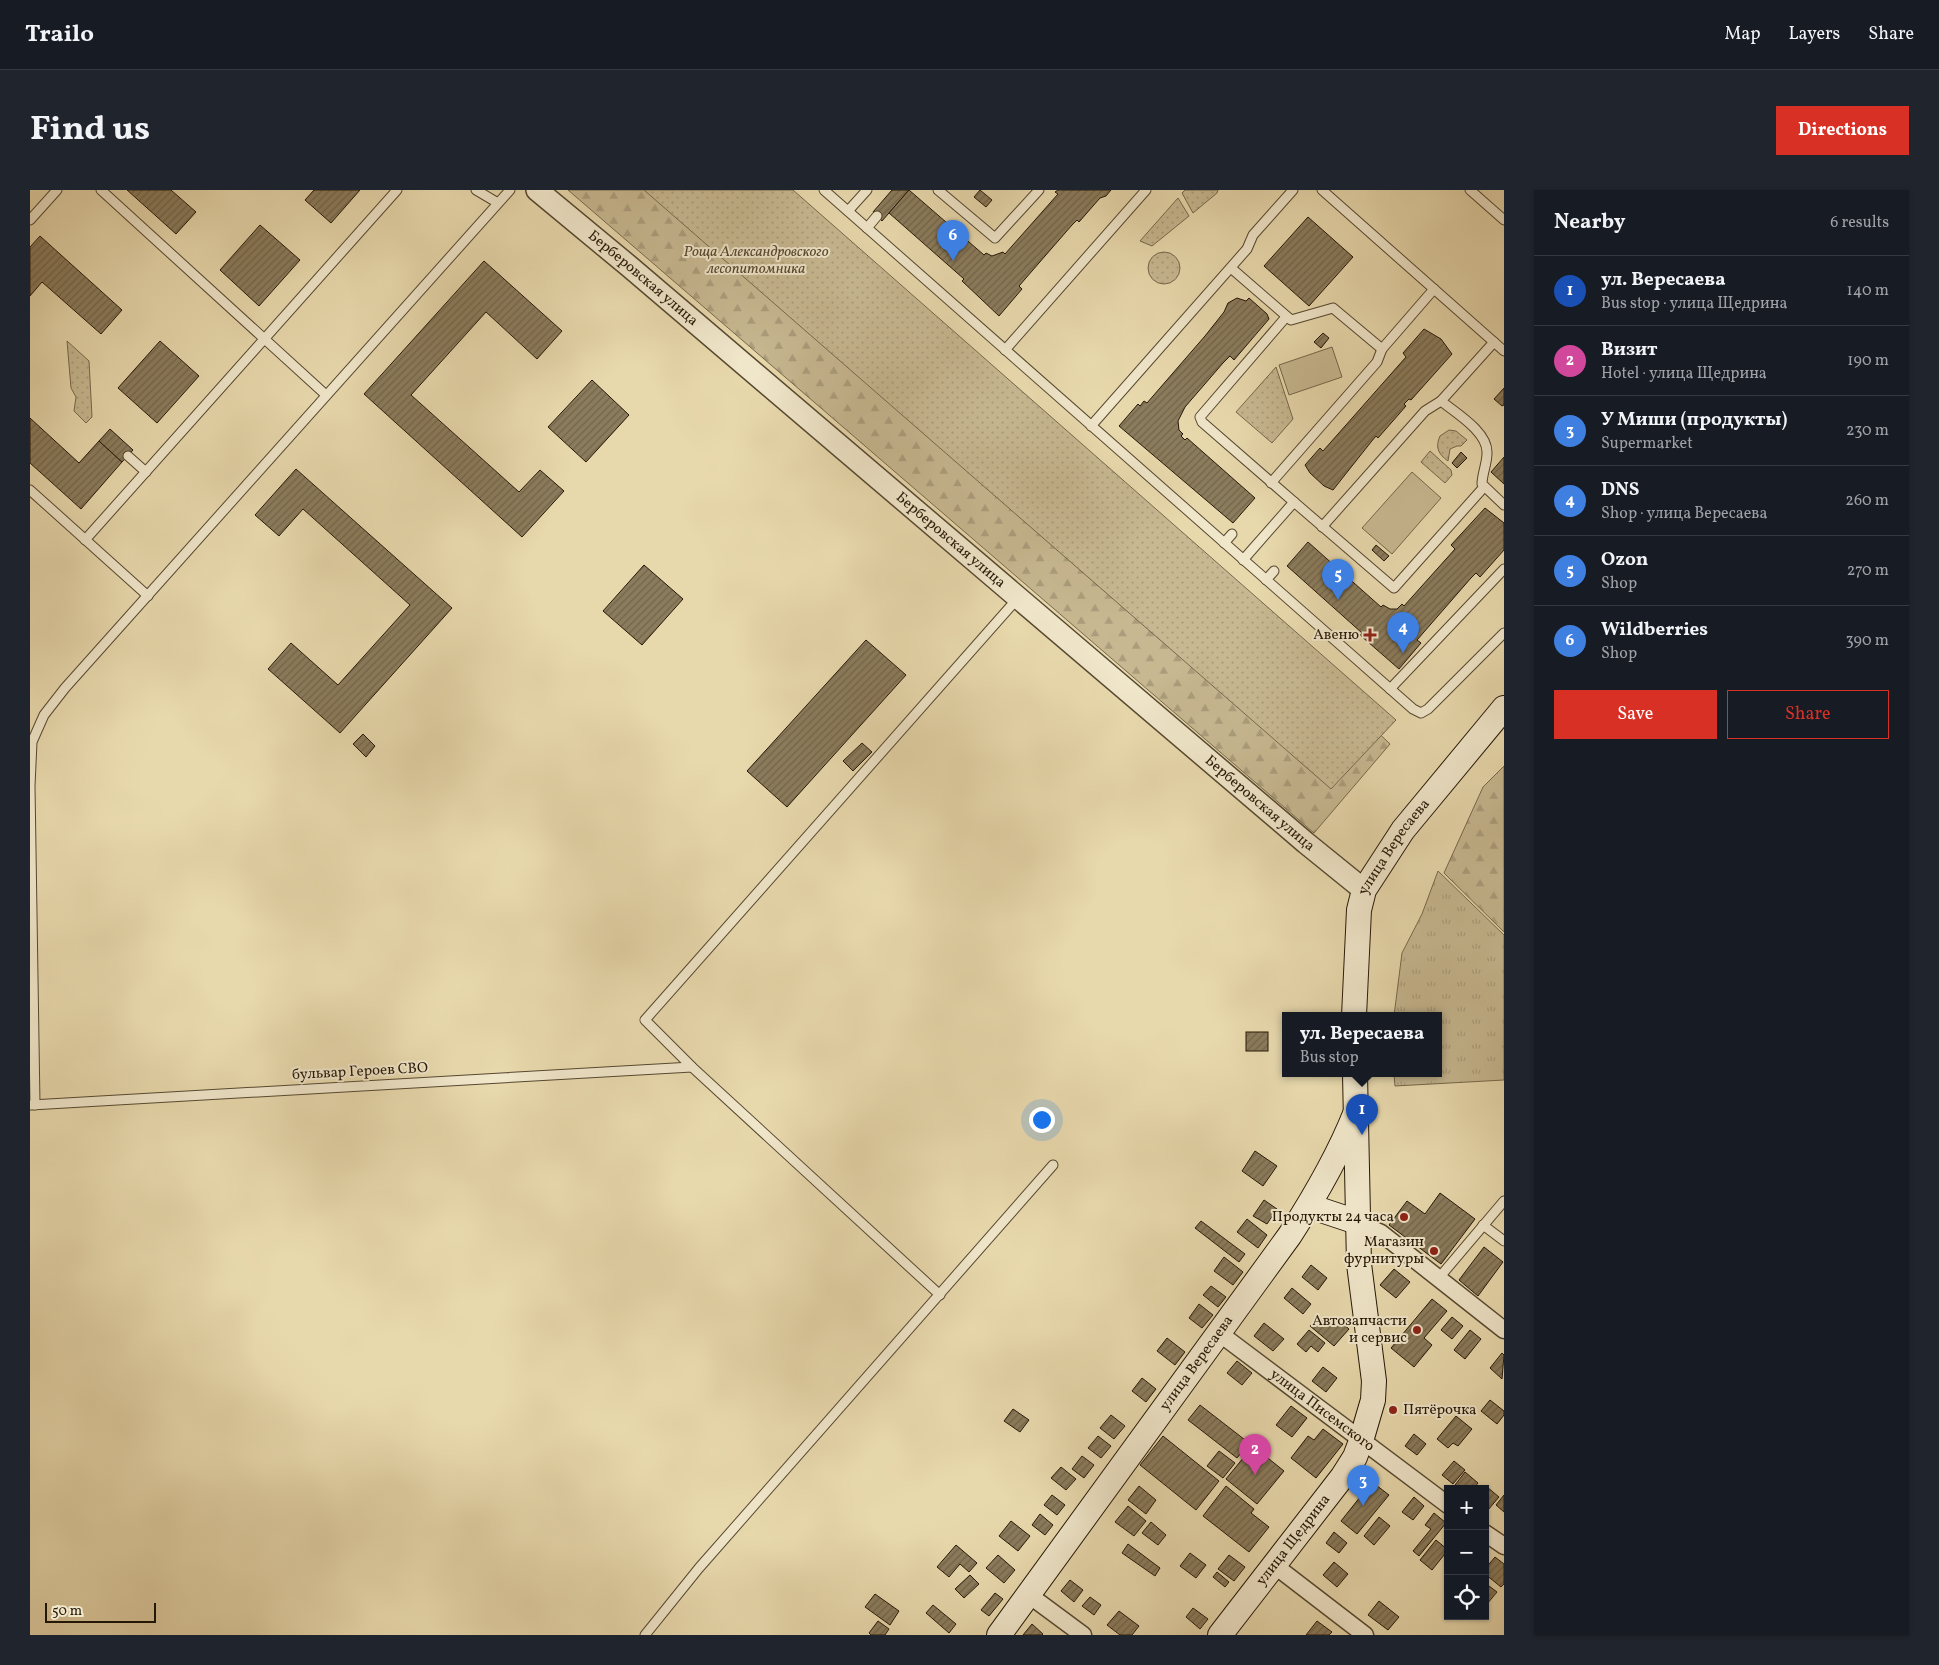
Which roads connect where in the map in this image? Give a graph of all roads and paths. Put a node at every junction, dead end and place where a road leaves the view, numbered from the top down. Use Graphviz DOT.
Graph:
graph roads {
  1 [pos="57,190"];
  2 [pos="101,190"];
  3 [pos="397,190"];
  4 [pos="476,190"];
  5 [pos="510,190"];
  6 [pos="537,190"];
  7 [pos="867,190"];
  8 [pos="938,190"];
  9 [pos="1039,190"];
  10 [pos="1146,190"];
  11 [pos="1293,190"];
  12 [pos="1322,190"];
  13 [pos="1470,190"];
  14 [pos="827,191"];
  15 [pos="498,203"];
  16 [pos="848,211"];
  17 [pos="877,216"];
  18 [pos="30,220"];
  19 [pos="1504,220"];
  20 [pos="867,228"];
  21 [pos="1231,268"];
  22 [pos="1434,289"];
  23 [pos="1286,317"];
  24 [pos="264,339"];
  25 [pos="1494,342"];
  26 [pos="1382,349"];
  27 [pos="1005,350"];
  28 [pos="1504,351"];
  29 [pos="326,395"];
  30 [pos="1442,401"];
  31 [pos="1091,426"];
  32 [pos="128,456"];
  33 [pos="146,472"];
  34 [pos="1271,483"];
  35 [pos="1484,488"];
  36 [pos="30,490"];
  37 [pos="1294,502"];
  38 [pos="1504,505"];
  39 [pos="1322,527"];
  40 [pos="1232,534"];
  41 [pos="85,540"];
  42 [pos="1224,543"];
  43 [pos="1243,560"];
  44 [pos="1504,569"];
  45 [pos="1274,571"];
  46 [pos="1266,580"];
  47 [pos="148,596"];
  48 [pos="1018,598"];
  49 [pos="1504,633"];
  50 [pos="1390,689"];
  51 [pos="1504,708"];
  52 [pos="31,742"];
  53 [pos="1364,890"];
  54 [pos="1354,1012"];
  55 [pos="692,1067"];
  56 [pos="1355,1077"];
  57 [pos="33,1105"];
  58 [pos="1355,1114"];
  59 [pos="1053,1165"];
  60 [pos="1504,1200"];
  61 [pos="1309,1206"];
  62 [pos="1357,1222"];
  63 [pos="1483,1225"];
  64 [pos="1504,1241"];
  65 [pos="1438,1279"];
  66 [pos="940,1295"];
  67 [pos="1504,1330"];
  68 [pos="1219,1333"];
  69 [pos="1360,1441"];
  70 [pos="1444,1502"];
  71 [pos="1489,1536"];
  72 [pos="1504,1546"];
  73 [pos="1274,1565"];
  74 [pos="1029,1595"];
  75 [pos="645,1635"];
  76 [pos="999,1635"];
  77 [pos="1083,1635"];
  78 [pos="1220,1635"];
  79 [pos="1365,1635"];
  1 -- 18 [label="lane"];
  2 -- 24 [label="lane"];
  3 -- 24 [label="lane"];
  4 -- 15 [label="lane"];
  5 -- 15 [label="lane"];
  6 -- 48 [label="street, Берберовская улица"];
  7 -- 16 [label="lane"];
  8 -- 9 [label="lane"];
  10 -- 27 [label="lane"];
  11 -- 21 [label="lane"];
  12 -- 22 [label="lane"];
  13 -- 19 [label="lane"];
  14 -- 16 [label="lane"];
  15 -- 29 [label="lane"];
  16 -- 20 [label="lane"];
  17 -- 20 [label="lane"];
  20 -- 27 [label="lane"];
  21 -- 23 [label="lane"];
  21 -- 31 [label="lane"];
  22 -- 25 [label="lane"];
  22 -- 26 [label="lane"];
  23 -- 26 [label="lane"];
  23 -- 34 [label="lane"];
  24 -- 29 [label="lane"];
  24 -- 33 [label="lane"];
  25 -- 28 [label="lane"];
  25 -- 30 [label="lane"];
  26 -- 34 [label="lane"];
  27 -- 31 [label="lane"];
  29 -- 47 [label="lane"];
  30 -- 35 [label="lane"];
  30 -- 39 [label="lane"];
  31 -- 42 [label="lane"];
  32 -- 33 [label="lane"];
  33 -- 41 [label="lane"];
  34 -- 37 [label="lane"];
  35 -- 38 [label="lane"];
  35 -- 39 [label="lane"];
  36 -- 41 [label="lane"];
  37 -- 39 [label="lane"];
  37 -- 43 [label="lane"];
  40 -- 42 [label="lane"];
  41 -- 47 [label="lane"];
  42 -- 43 [label="lane"];
  43 -- 46 [label="lane"];
  44 -- 50 [label="lane"];
  45 -- 46 [label="lane"];
  46 -- 50 [label="lane"];
  47 -- 52 [label="lane"];
  48 -- 53 [label="street, Берберовская улица"];
  48 -- 55 [label="lane"];
  49 -- 50 [label="lane"];
  51 -- 53 [label="main road, улица Вересаева"];
  52 -- 57 [label="lane"];
  53 -- 54 [label="main road, улица Вересаева"];
  55 -- 57 [label="lane, бульвар Героев СВО"];
  55 -- 66 [label="lane"];
  56 -- 58 [label="main road, улица Вересаева"];
  58 -- 61 [label="main road, улица Вересаева"];
  58 -- 62 [label="main road, улица Щедрина"];
  59 -- 66 [label="lane"];
  60 -- 63 [label="lane"];
  61 -- 62 [label="main road"];
  61 -- 68 [label="main road, улица Вересаева"];
  62 -- 65 [label="street"];
  62 -- 69 [label="main road, улица Щедрина"];
  63 -- 64 [label="lane"];
  63 -- 65 [label="lane"];
  65 -- 67 [label="street"];
  66 -- 75 [label="lane"];
  68 -- 69 [label="street, улица Писемского"];
  68 -- 74 [label="main road, улица Вересаева"];
  69 -- 70 [label="street, улица Писемского"];
  69 -- 73 [label="main road, улица Щедрина"];
  71 -- 72 [label="street"];
  73 -- 78 [label="main road, улица Щедрина"];
  73 -- 79 [label="street"];
  74 -- 76 [label="main road, улица Вересаева"];
  74 -- 77 [label="street"];
}
